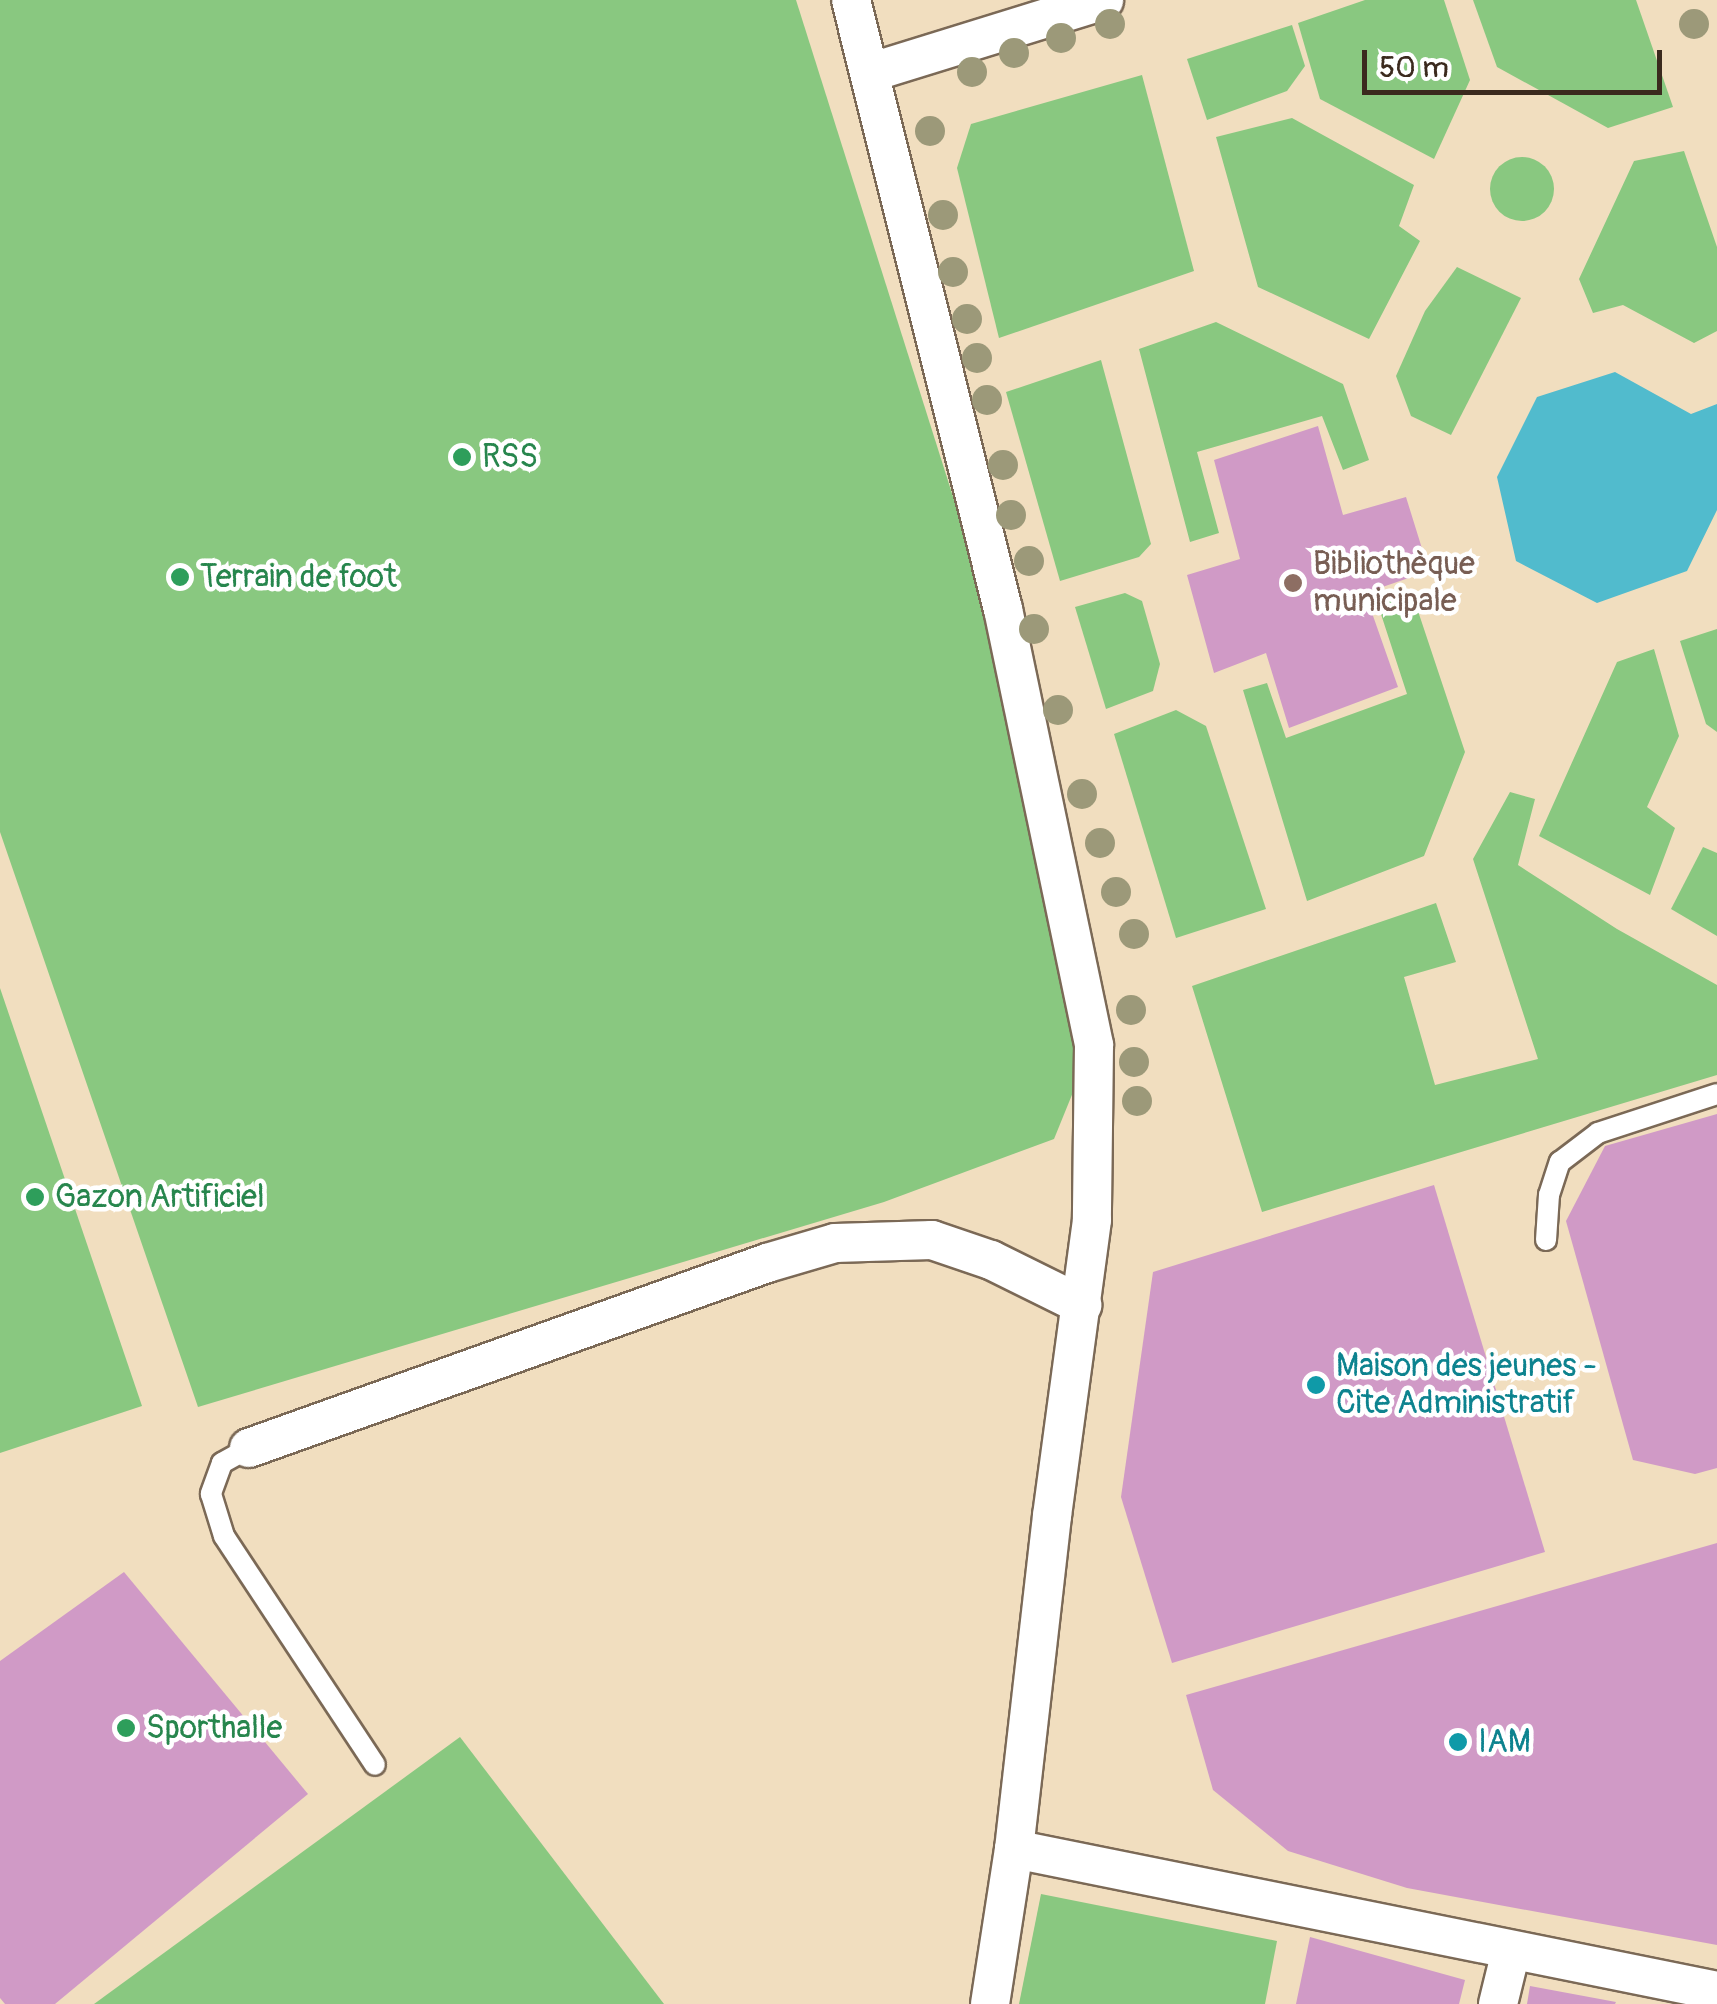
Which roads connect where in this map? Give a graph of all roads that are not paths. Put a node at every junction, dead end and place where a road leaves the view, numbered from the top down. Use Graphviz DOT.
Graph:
graph roads {
  1 [pos="851,0"];
  2 [pos="1104,0"];
  3 [pos="872,72"];
  4 [pos="1717,1094"];
  5 [pos="1546,1240"];
  6 [pos="1082,1305"];
  7 [pos="250,1448"];
  8 [pos="375,1765"];
  9 [pos="1014,1849"];
  10 [pos="1510,1951"];
  11 [pos="1717,1991"];
  12 [pos="990,2004"];
  13 [pos="1498,2004"];
  1 -- 3 [label="street"];
  2 -- 3 [label="street"];
  3 -- 6 [label="street"];
  4 -- 5 [label="lane"];
  6 -- 7 [label="street"];
  6 -- 9 [label="street"];
  7 -- 8 [label="lane"];
  9 -- 10 [label="street"];
  9 -- 12 [label="street"];
  10 -- 11 [label="street"];
  10 -- 13 [label="street"];
}
